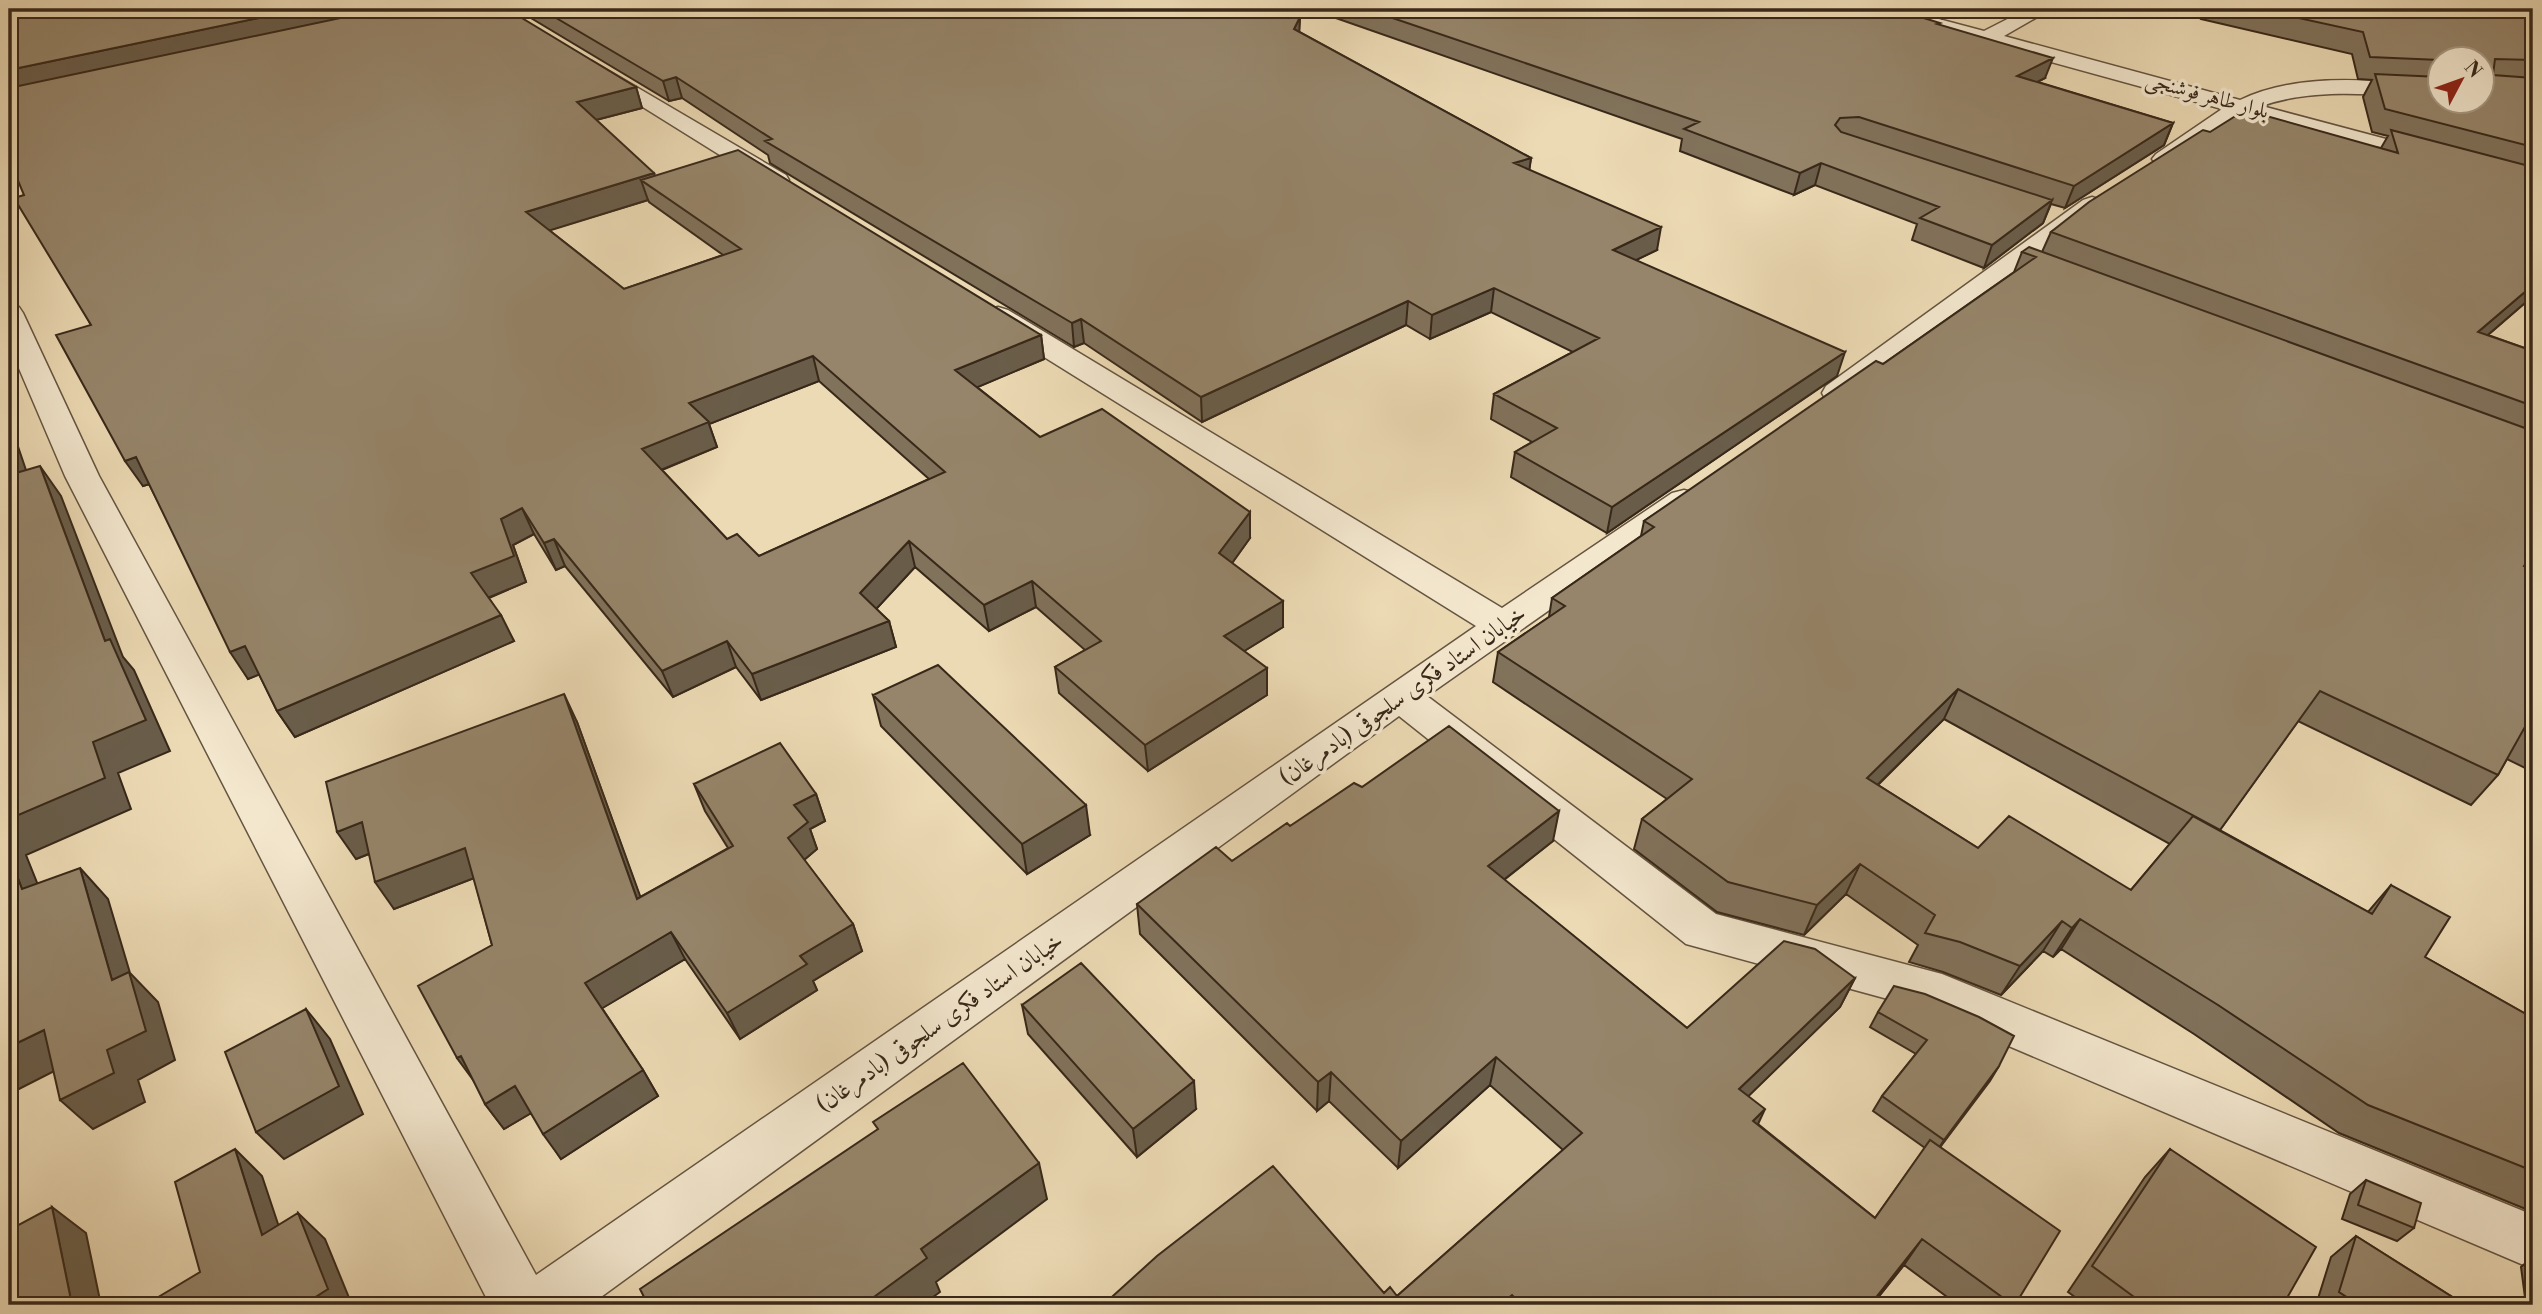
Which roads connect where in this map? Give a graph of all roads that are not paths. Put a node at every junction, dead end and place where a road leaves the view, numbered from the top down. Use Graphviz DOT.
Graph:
graph roads {
  1 [pos="1880,9"];
  2 [pos="1948,9"];
  3 [pos="2041,9"];
  4 [pos="2011,25"];
  5 [pos="1986,38"];
  6 [pos="569,52"];
  7 [pos="2426,91"];
  8 [pos="2257,101"];
  9 [pos="2533,167"];
  10 [pos="2533,186"];
  11 [pos="806,198"];
  12 [pos="971,299"];
  13 [pos="9,313"];
  14 [pos="1810,411"];
  15 [pos="1708,483"];
  16 [pos="1504,626"];
  17 [pos="1400,696"];
  18 [pos="2533,1242"];
  19 [pos="522,1305"];
  20 [pos="542,1305"];
  1 -- 5 [label="street, بلوار طاهر فوشنجی"];
  2 -- 4 [label="street, بلوار طاهر فوشنجی"];
  3 -- 4 [label="street"];
  4 -- 5 [label="street"];
  4 -- 8 [label="street, بلوار طاهر فوشنجی"];
  5 -- 8 [label="street, بلوار طاهر فوشنجی"];
  6 -- 11 [label="street"];
  7 -- 8 [label="street"];
  8 -- 9 [label="street, بلوار طاهر فوشنجی"];
  8 -- 10 [label="street, بلوار طاهر فوشنجی"];
  8 -- 14 [label="street"];
  12 -- 16 [label="street"];
  13 -- 19 [label="street"];
  15 -- 16 [label="street, خیابان استاد فکری سلجوقی (بادمرغان)"];
  16 -- 17 [label="street, خیابان استاد فکری سلجوقی (بادمرغان)"];
  17 -- 18 [label="street"];
  17 -- 20 [label="street, خیابان استاد فکری سلجوقی (بادمرغان)"];
}
